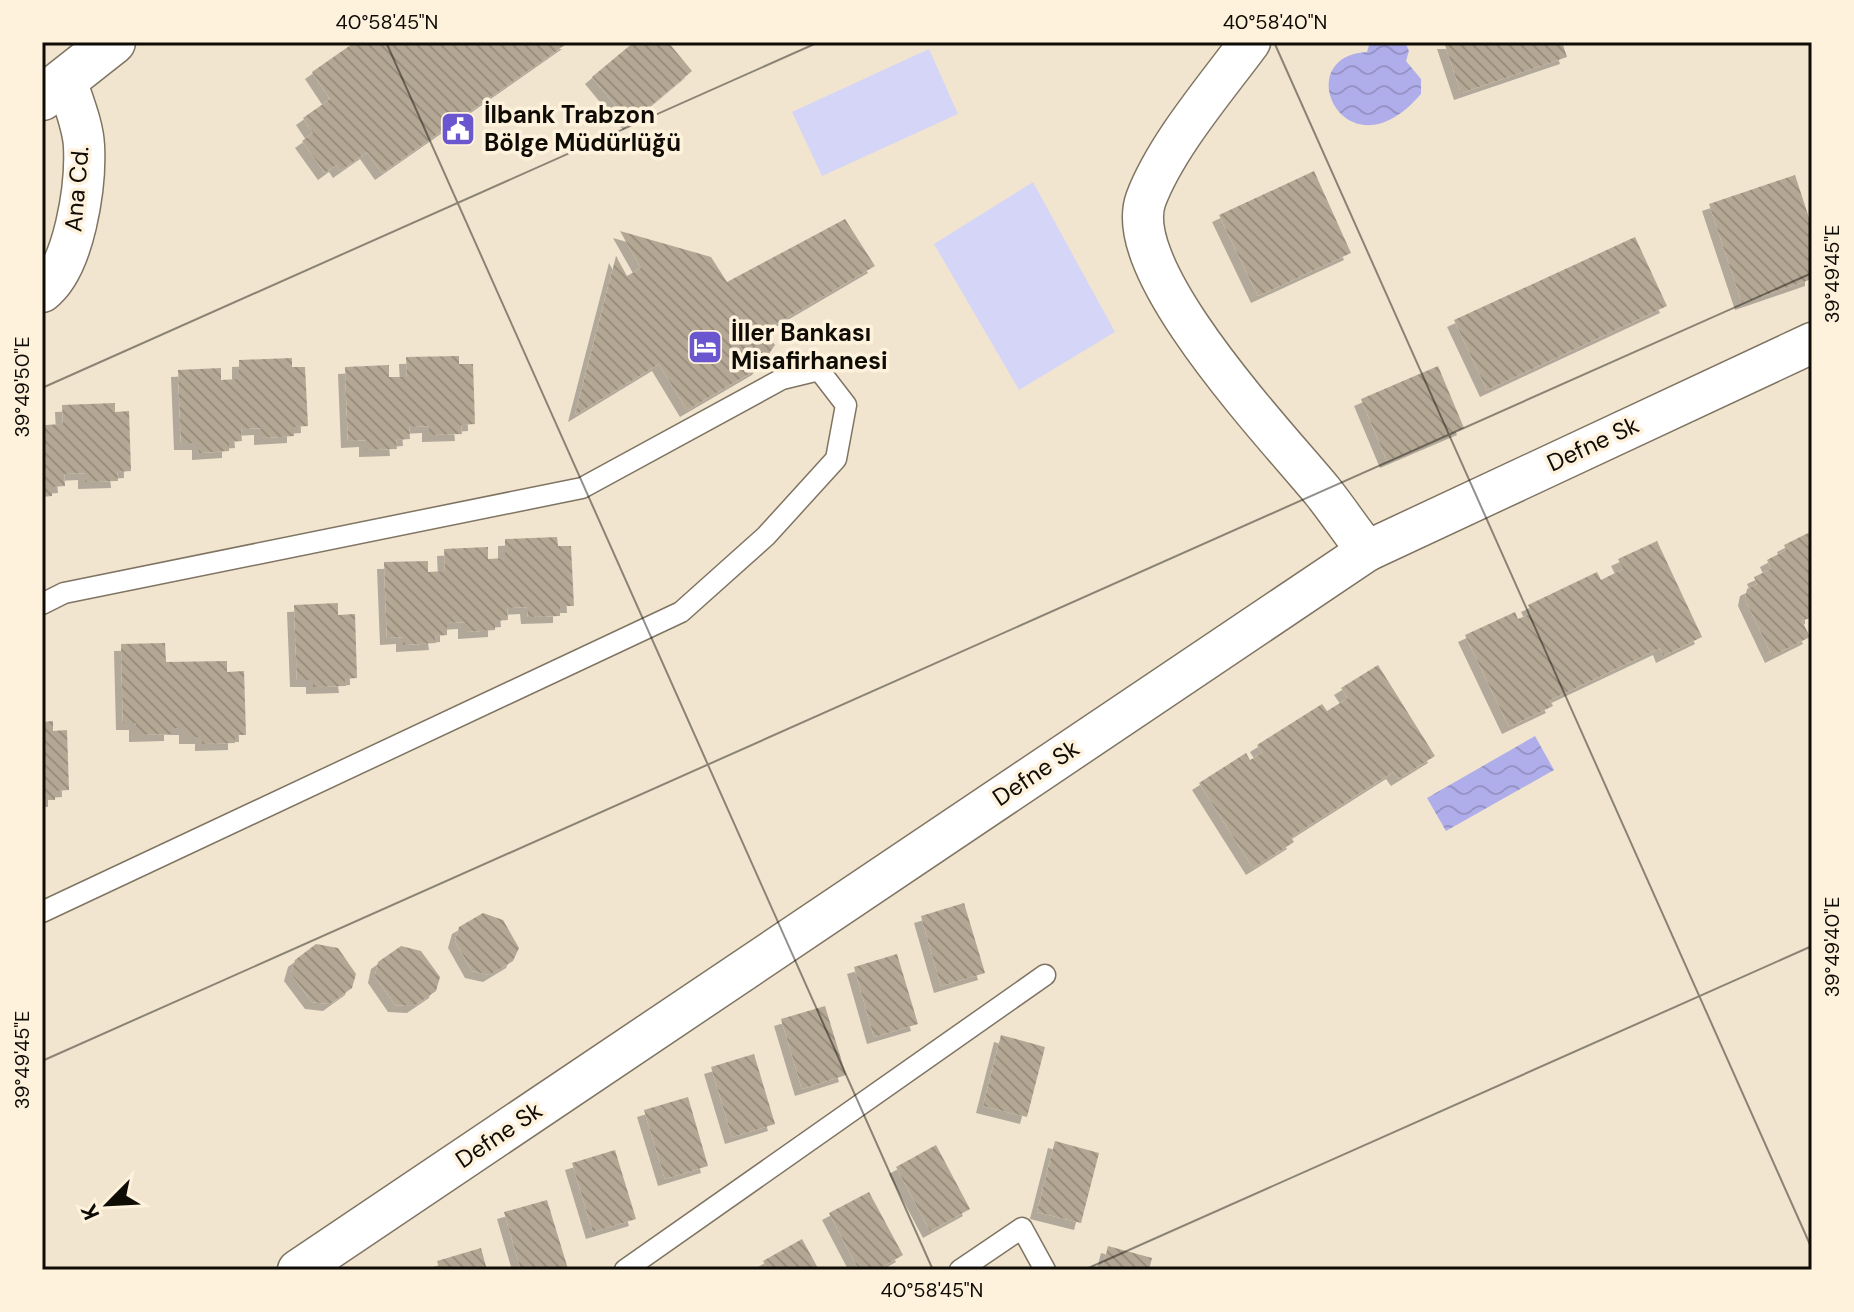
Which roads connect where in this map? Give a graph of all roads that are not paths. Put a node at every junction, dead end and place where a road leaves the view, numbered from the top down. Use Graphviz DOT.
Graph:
graph roads {
  1 [pos="113,42"];
  2 [pos="1250,42"];
  3 [pos="54,88"];
  4 [pos="42,292"];
  5 [pos="1812,343"];
  6 [pos="1367,551"];
  7 [pos="42,604"];
  8 [pos="42,912"];
  9 [pos="1045,975"];
  10 [pos="298,1270"];
  11 [pos="625,1270"];
  12 [pos="960,1270"];
  13 [pos="1045,1270"];
  1 -- 3 [label="highway"];
  2 -- 6 [label="street"];
  3 -- 4 [label="street, Ana Cd."];
  5 -- 6 [label="street, Defne Sk"];
  6 -- 10 [label="street, Defne Sk"];
  7 -- 8 [label="lane"];
  9 -- 11 [label="lane"];
  12 -- 13 [label="lane"];
}
